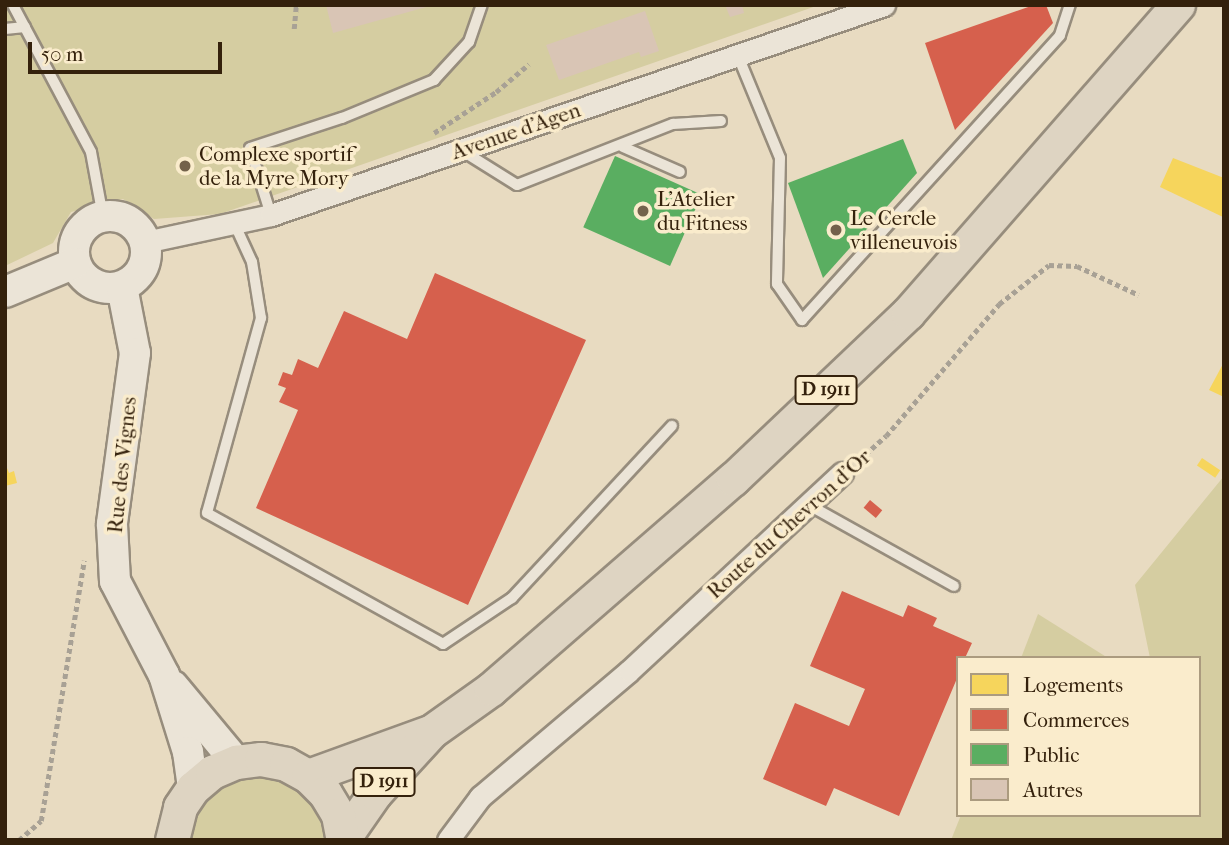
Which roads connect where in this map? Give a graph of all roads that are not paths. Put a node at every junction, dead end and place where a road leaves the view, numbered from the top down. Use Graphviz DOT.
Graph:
graph roads {
  1 [pos="13,5"];
  2 [pos="482,5"];
  3 [pos="884,5"];
  4 [pos="1070,5"];
  5 [pos="1178,5"];
  6 [pos="25,27"];
  7 [pos="5,29"];
  8 [pos="738,56"];
  9 [pos="721,121"];
  10 [pos="623,147"];
  11 [pos="461,150"];
  12 [pos="680,172"];
  13 [pos="271,215"];
  14 [pos="103,217"];
  15 [pos="235,225"];
  16 [pos="145,242"];
  17 [pos="75,263"];
  18 [pos="122,287"];
  19 [pos="5,292"];
  20 [pos="672,426"];
  21 [pos="842,473"];
  22 [pos="809,505"];
  23 [pos="954,586"];
  24 [pos="164,675"];
  25 [pos="432,731"];
  26 [pos="236,762"];
  27 [pos="308,776"];
  28 [pos="193,788"];
  29 [pos="343,839"];
  30 [pos="172,840"];
  31 [pos="448,840"];
  1 -- 6 [label="lane"];
  2 -- 13 [label="lane"];
  3 -- 8 [label="street, Avenue d'Agen"];
  4 -- 8 [label="lane"];
  5 -- 25 [label="main road, D 1911"];
  6 -- 7 [label="lane"];
  6 -- 14 [label="lane"];
  8 -- 11 [label="street, Avenue d'Agen"];
  9 -- 10 [label="lane"];
  10 -- 11 [label="lane"];
  10 -- 12 [label="lane"];
  11 -- 13 [label="street, Avenue d'Agen"];
  13 -- 15 [label="street, Avenue d'Agen"];
  14 -- 16 [label="main road"];
  14 -- 17 [label="main road"];
  15 -- 16 [label="street, Avenue d'Agen"];
  15 -- 20 [label="lane"];
  16 -- 18 [label="main road"];
  17 -- 18 [label="main road"];
  17 -- 19 [label="main road"];
  18 -- 24 [label="main road, Rue des Vignes"];
  21 -- 22 [label="street, Route du Chevron d'Or"];
  22 -- 23 [label="lane"];
  22 -- 31 [label="street, Route du Chevron d'Or"];
  24 -- 26 [label="main road, Rue des Vignes"];
  24 -- 28 [label="main road, Rue des Vignes"];
  25 -- 27 [label="main road, D 1911"];
  25 -- 29 [label="main road, D 1911"];
  26 -- 27 [label="main road"];
  26 -- 28 [label="main road"];
  27 -- 29 [label="main road"];
  28 -- 30 [label="main road"];
}
